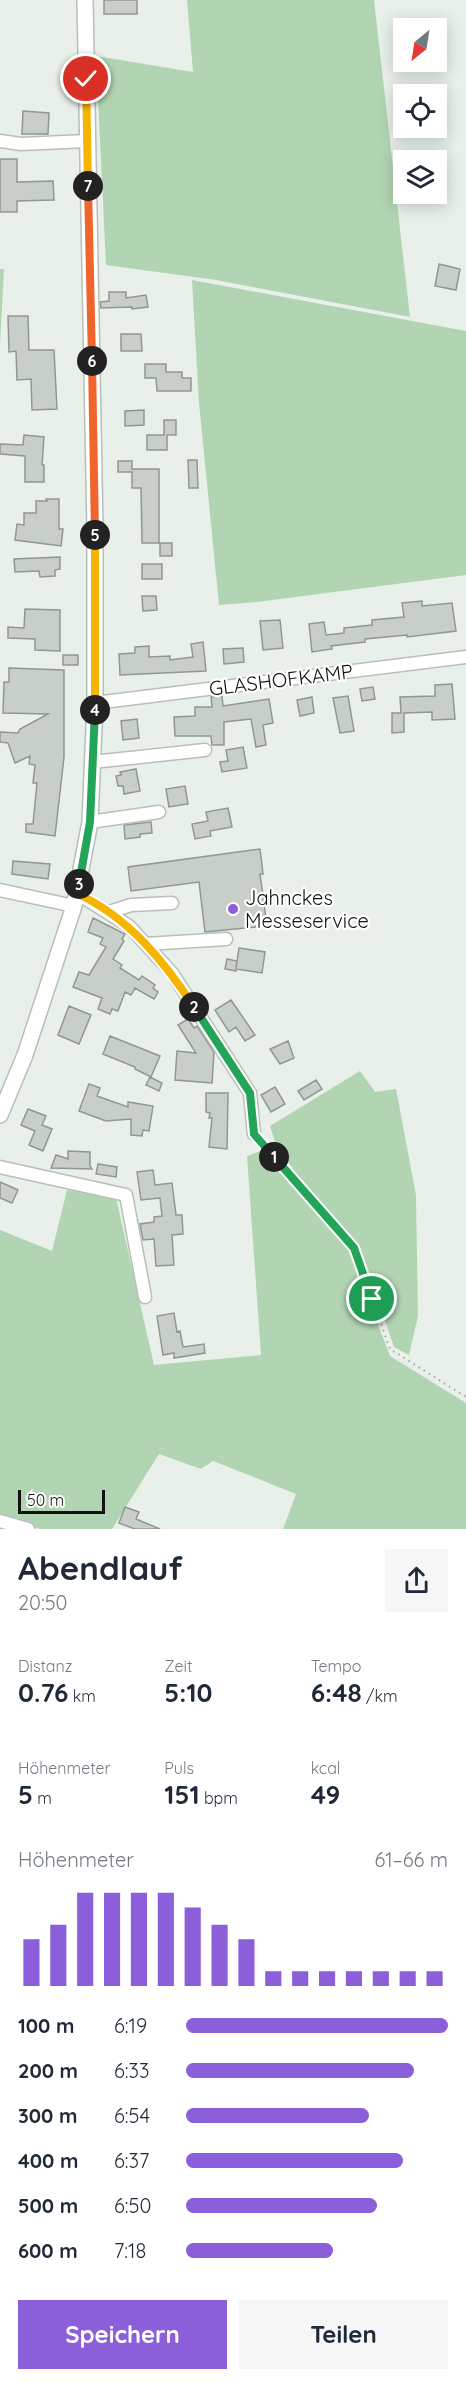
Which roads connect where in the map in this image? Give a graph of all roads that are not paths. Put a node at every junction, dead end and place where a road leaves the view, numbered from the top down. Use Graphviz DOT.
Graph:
graph roads {
  1 [pos="85,0"];
  2 [pos="0,141"];
  3 [pos="87,141"];
  4 [pos="466,657"];
  5 [pos="95,703"];
  6 [pos="206,750"];
  7 [pos="93,762"];
  8 [pos="159,812"];
  9 [pos="90,822"];
  10 [pos="0,890"];
  11 [pos="76,900"];
  12 [pos="172,903"];
  13 [pos="109,912"];
  14 [pos="226,939"];
  15 [pos="146,944"];
  16 [pos="0,1115"];
  17 [pos="254,1134"];
  18 [pos="0,1167"];
  19 [pos="145,1297"];
  20 [pos="0,1521"];
  21 [pos="28,1529"];
  1 -- 3 [label="main road"];
  2 -- 3 [label="street"];
  3 -- 5 [label="main road"];
  4 -- 5 [label="street, GLASHOFKAMP"];
  5 -- 7 [label="main road"];
  6 -- 7 [label="street"];
  7 -- 9 [label="main road"];
  8 -- 9 [label="street"];
  9 -- 11 [label="main road"];
  10 -- 11 [label="street"];
  11 -- 13 [label="street"];
  11 -- 16 [label="main road"];
  12 -- 13 [label="street"];
  13 -- 15 [label="street"];
  14 -- 15 [label="street"];
  15 -- 17 [label="street"];
  18 -- 19 [label="street"];
  20 -- 21 [label="street"];
}
